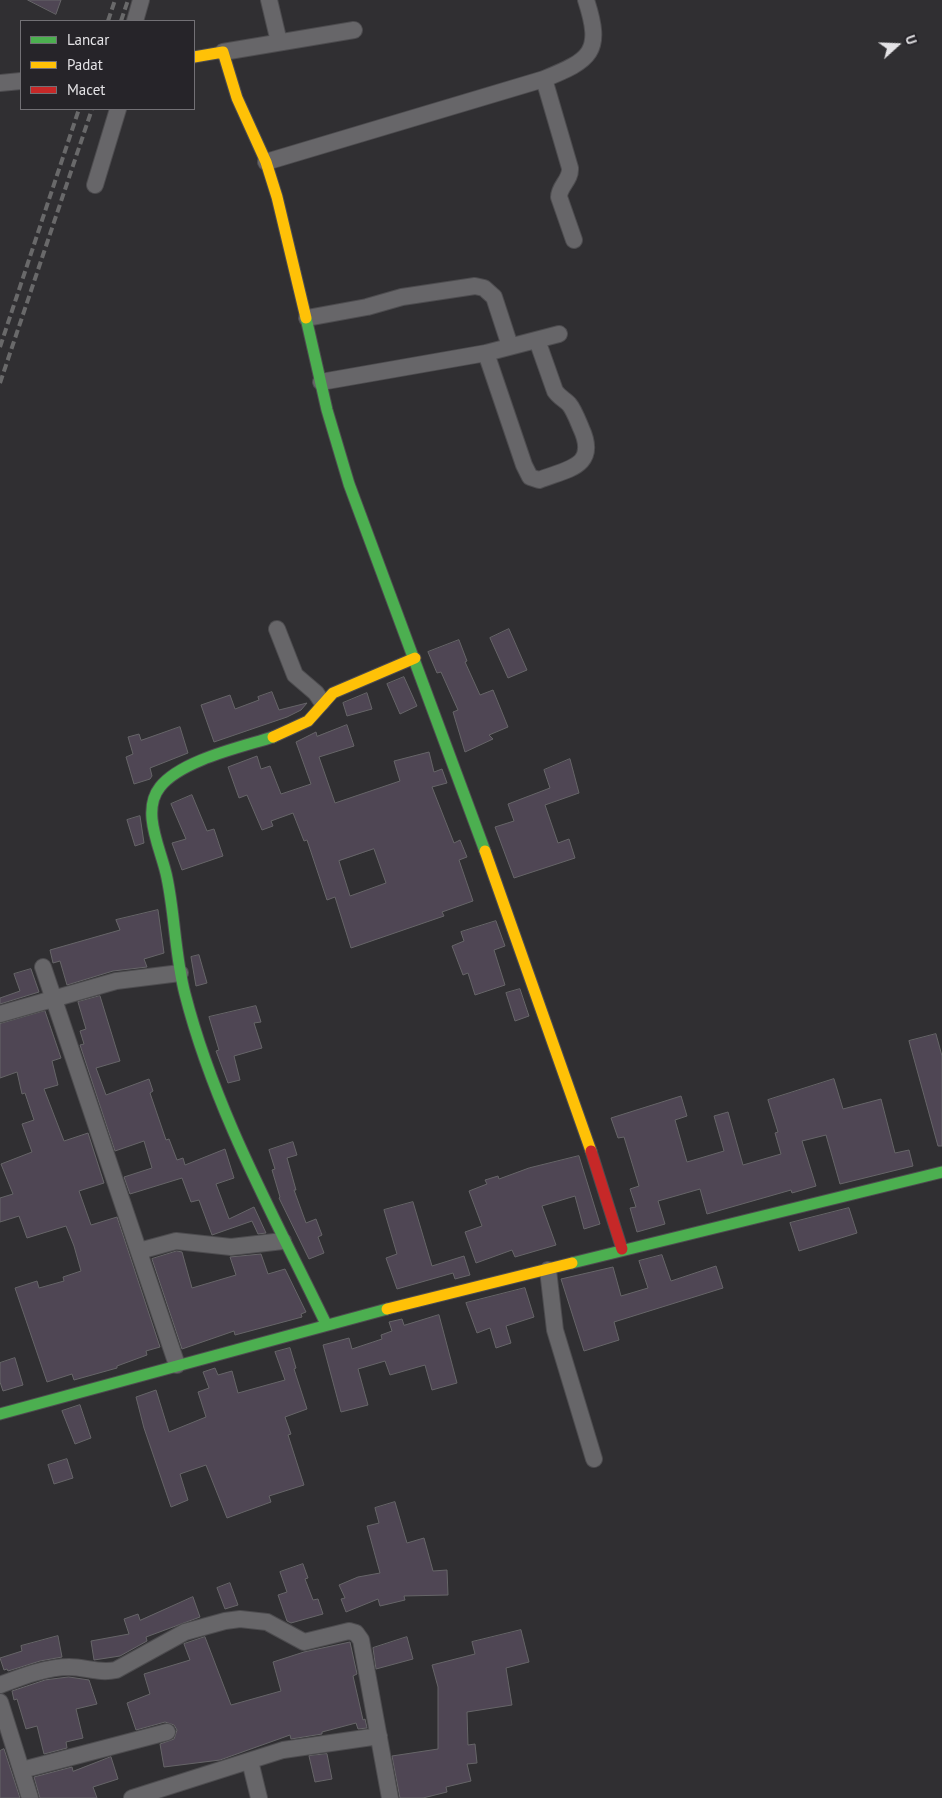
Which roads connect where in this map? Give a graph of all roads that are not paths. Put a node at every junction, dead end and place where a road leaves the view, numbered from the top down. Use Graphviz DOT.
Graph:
graph roads {
  1 [pos="141,0"];
  2 [pos="271,0"];
  3 [pos="586,0"];
  4 [pos="135,20"];
  5 [pos="354,30"];
  6 [pos="279,42"];
  7 [pos="223,52"];
  8 [pos="195,57"];
  9 [pos="544,79"];
  10 [pos="20,81"];
  11 [pos="0,82"];
  12 [pos="118,110"];
  13 [pos="266,162"];
  14 [pos="95,185"];
  15 [pos="574,240"];
  16 [pos="307,318"];
  17 [pos="559,334"];
  18 [pos="537,340"];
  19 [pos="510,346"];
  20 [pos="486,353"];
  21 [pos="321,382"];
  22 [pos="277,629"];
  23 [pos="414,658"];
  24 [pos="322,702"];
  25 [pos="43,967"];
  26 [pos="180,973"];
  27 [pos="55,998"];
  28 [pos="0,1014"];
  29 [pos="942,1172"];
  30 [pos="283,1242"];
  31 [pos="622,1249"];
  32 [pos="139,1251"];
  33 [pos="548,1270"];
  34 [pos="326,1324"];
  35 [pos="177,1365"];
  36 [pos="0,1414"];
  37 [pos="594,1459"];
  38 [pos="0,1684"];
  39 [pos="0,1702"];
  40 [pos="167,1732"];
  41 [pos="379,1736"];
  42 [pos="250,1761"];
  43 [pos="22,1770"];
  44 [pos="30,1798"];
  45 [pos="132,1798"];
  46 [pos="259,1798"];
  47 [pos="390,1798"];
  1 -- 4 [label="street"];
  2 -- 6 [label="street"];
  3 -- 9 [label="street"];
  5 -- 6 [label="street"];
  6 -- 7 [label="street"];
  7 -- 8 [label="street"];
  7 -- 13 [label="street"];
  9 -- 13 [label="street"];
  9 -- 15 [label="street"];
  10 -- 11 [label="street"];
  12 -- 14 [label="street"];
  13 -- 16 [label="street"];
  16 -- 19 [label="street"];
  16 -- 21 [label="street"];
  17 -- 18 [label="street"];
  18 -- 19 [label="street"];
  18 -- 20 [label="street"];
  19 -- 20 [label="street"];
  20 -- 21 [label="street"];
  21 -- 23 [label="street"];
  22 -- 24 [label="street"];
  23 -- 24 [label="street"];
  23 -- 31 [label="street"];
  24 -- 26 [label="street"];
  25 -- 27 [label="street"];
  26 -- 27 [label="street"];
  26 -- 30 [label="street"];
  27 -- 28 [label="street"];
  27 -- 32 [label="street"];
  29 -- 31 [label="street"];
  30 -- 32 [label="street"];
  30 -- 34 [label="street"];
  31 -- 33 [label="street"];
  32 -- 35 [label="street"];
  33 -- 34 [label="street"];
  33 -- 37 [label="street"];
  34 -- 35 [label="street"];
  35 -- 36 [label="street"];
  38 -- 41 [label="street"];
  39 -- 43 [label="street"];
  40 -- 43 [label="street"];
  41 -- 42 [label="street"];
  41 -- 47 [label="street"];
  42 -- 45 [label="street"];
  42 -- 46 [label="street"];
  43 -- 44 [label="street"];
}
